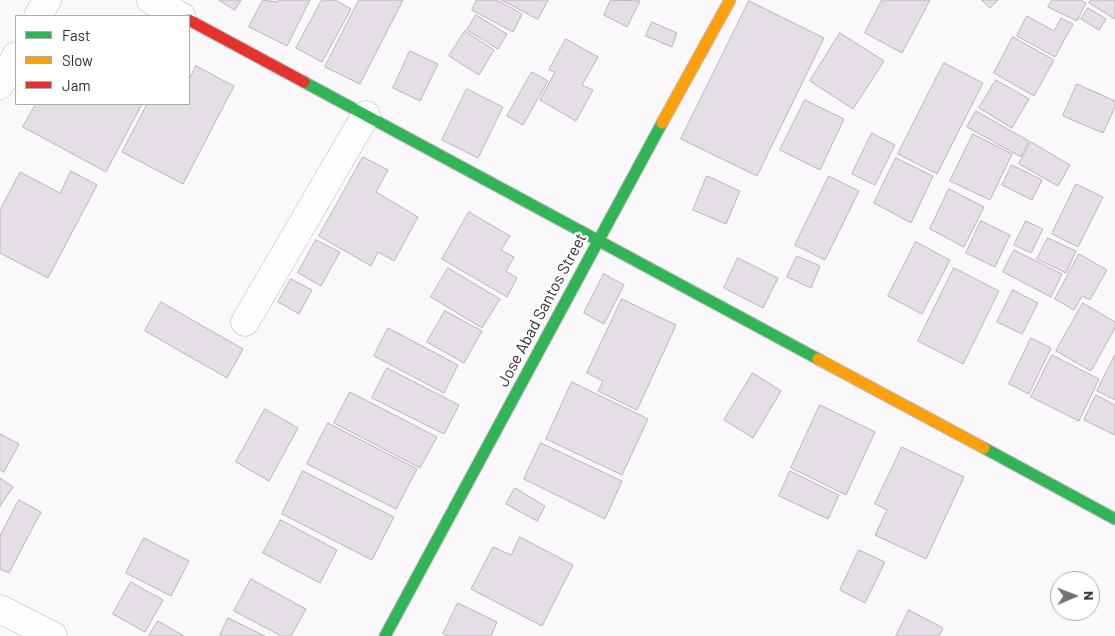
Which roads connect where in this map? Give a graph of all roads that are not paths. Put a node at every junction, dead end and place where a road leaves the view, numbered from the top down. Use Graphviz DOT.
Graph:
graph roads {
  1 [pos="47,0"];
  2 [pos="151,0"];
  3 [pos="730,0"];
  4 [pos="39,15"];
  5 [pos="179,15"];
  6 [pos="190,21"];
  7 [pos="15,58"];
  8 [pos="0,85"];
  9 [pos="366,115"];
  10 [pos="598,240"];
  11 [pos="245,322"];
  12 [pos="1115,518"];
  13 [pos="0,609"];
  14 [pos="53,636"];
  15 [pos="385,636"];
  1 -- 4 [label="street"];
  2 -- 5 [label="street"];
  3 -- 10 [label="street, Jose Abad Santos Street"];
  6 -- 9 [label="street"];
  7 -- 8 [label="street"];
  9 -- 10 [label="street"];
  9 -- 11 [label="street"];
  10 -- 12 [label="street"];
  10 -- 15 [label="street, Jose Abad Santos Street"];
  13 -- 14 [label="street"];
}
